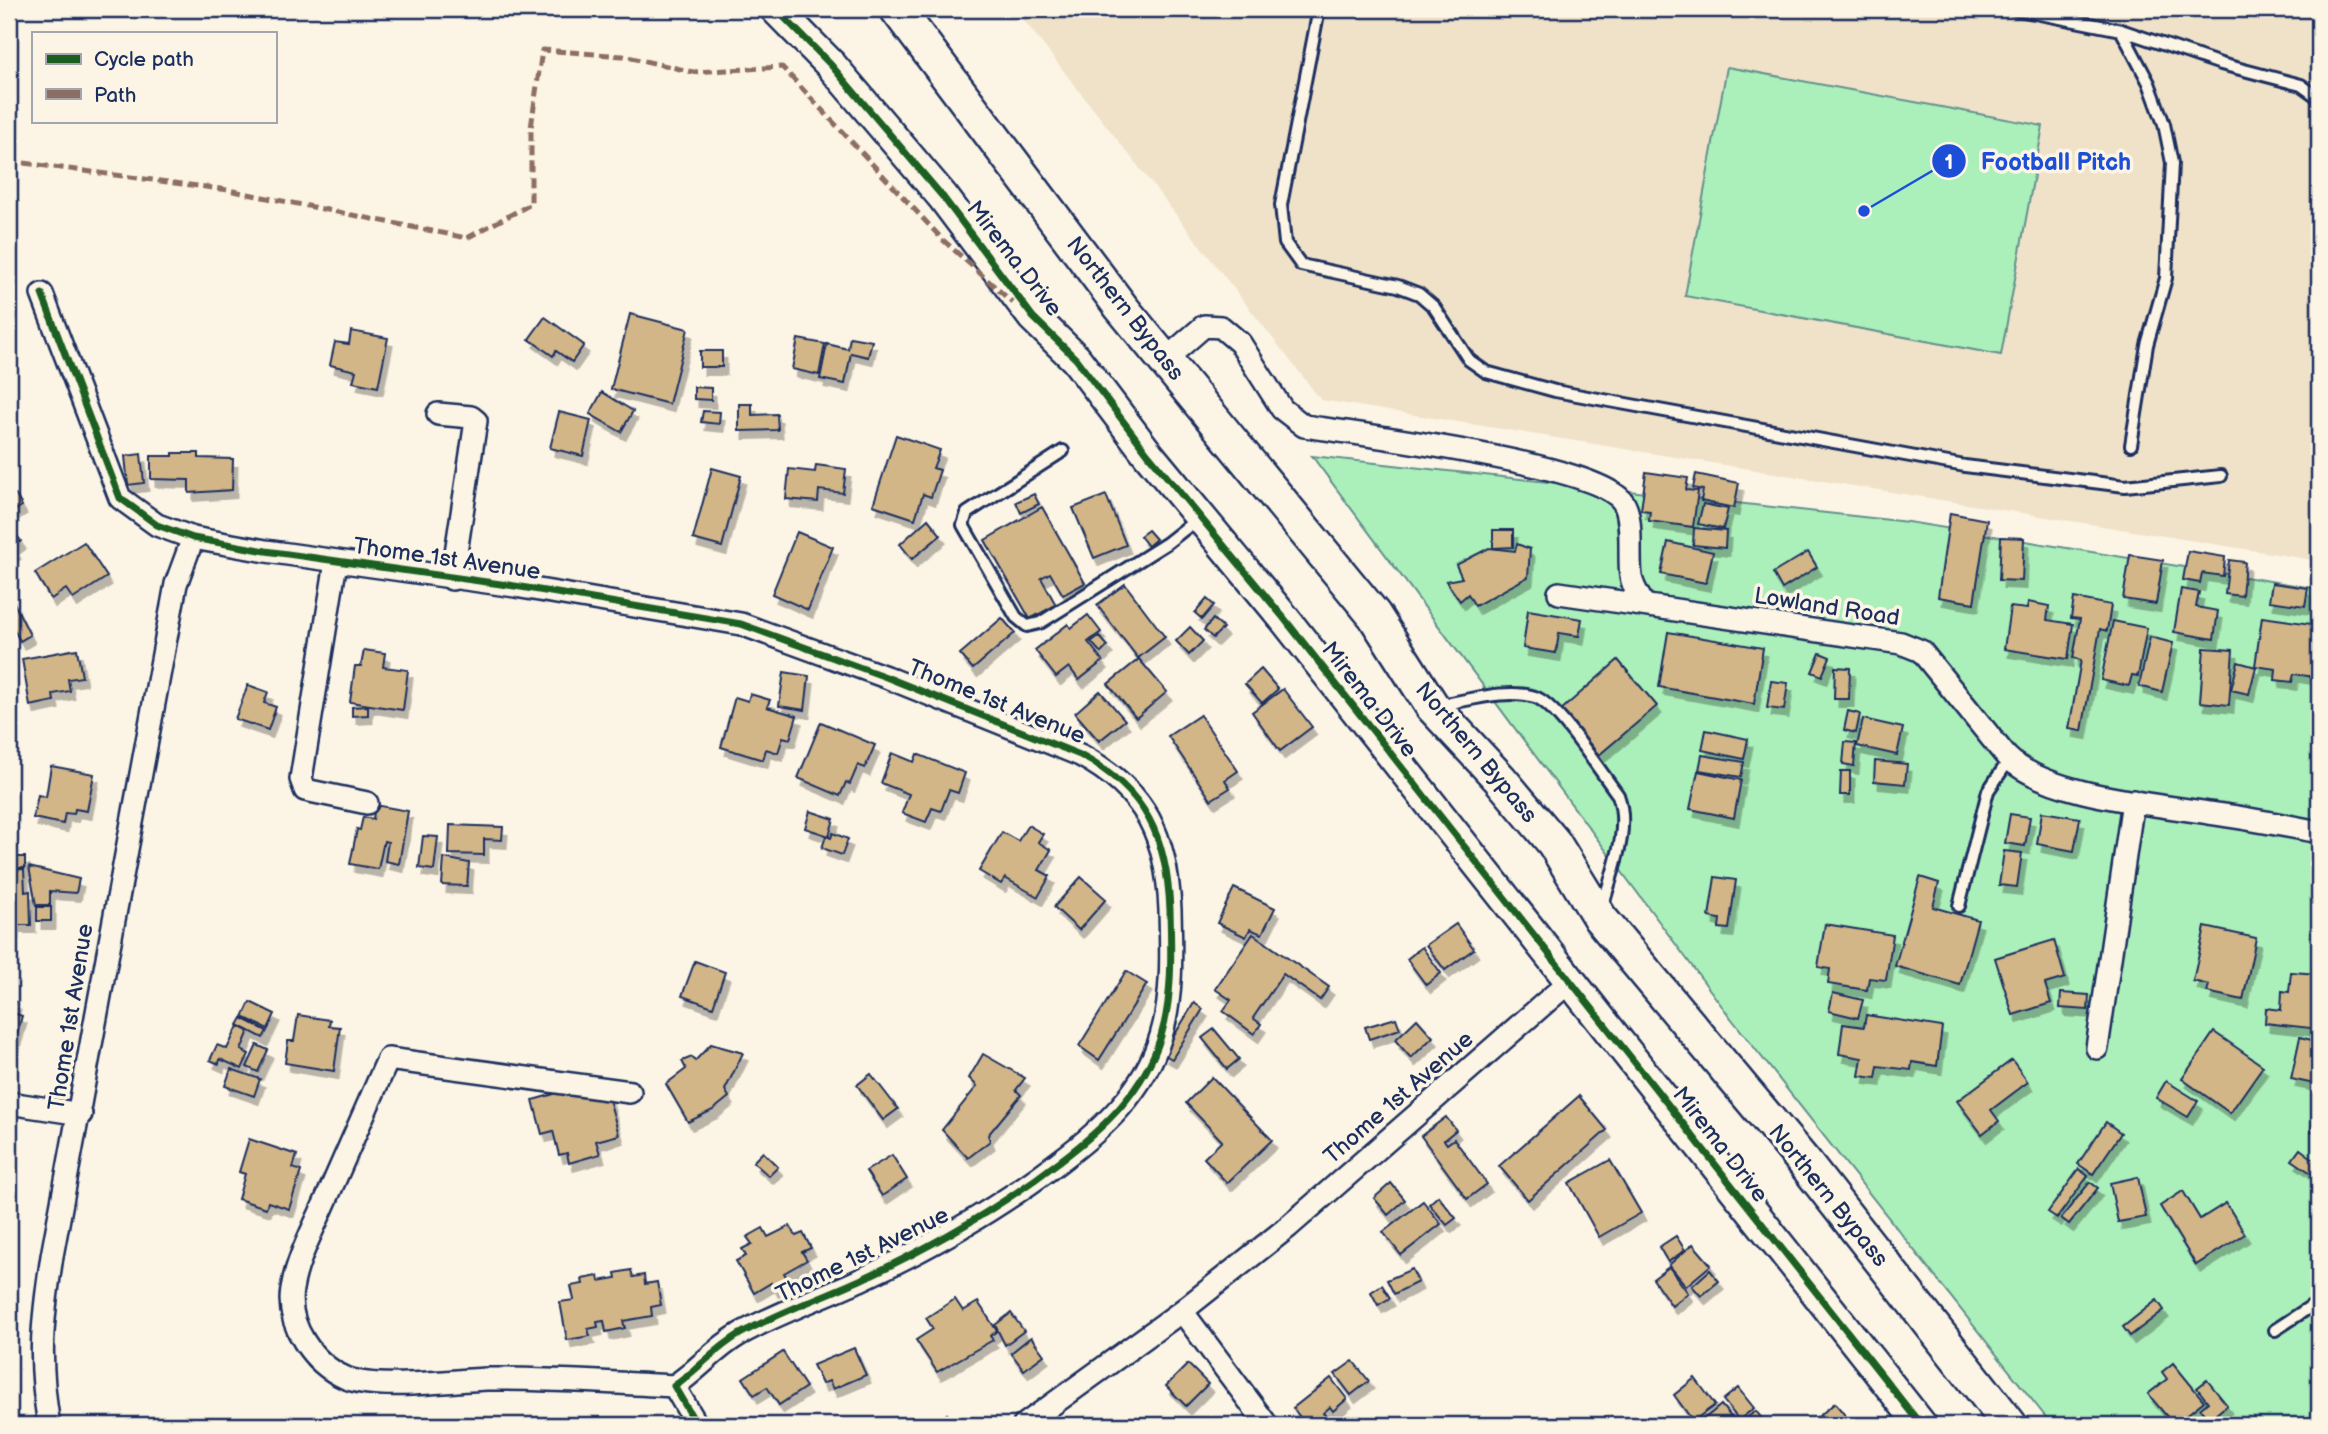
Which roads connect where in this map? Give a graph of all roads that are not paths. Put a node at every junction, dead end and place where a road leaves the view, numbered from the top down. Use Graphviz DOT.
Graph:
graph roads {
  1 [pos="776,9"];
  2 [pos="897,9"];
  3 [pos="1319,9"];
  4 [pos="2014,9"];
  5 [pos="2121,30"];
  6 [pos="2319,98"];
  7 [pos="43,294"];
  8 [pos="1166,359"];
  9 [pos="438,414"];
  10 [pos="2131,445"];
  11 [pos="1063,451"];
  12 [pos="2221,476"];
  13 [pos="1201,517"];
  14 [pos="193,538"];
  15 [pos="336,562"];
  16 [pos="452,579"];
  17 [pos="1559,593"];
  18 [pos="1644,605"];
  19 [pos="1432,706"];
  20 [pos="2009,760"];
  21 [pos="2133,801"];
  22 [pos="367,803"];
  23 [pos="2319,832"];
  24 [pos="1959,906"];
  25 [pos="1600,918"];
  26 [pos="1569,982"];
  27 [pos="2097,1048"];
  28 [pos="631,1092"];
  29 [pos="9,1103"];
  30 [pos="80,1114"];
  31 [pos="2319,1301"];
  32 [pos="1182,1311"];
  33 [pos="2275,1330"];
  34 [pos="674,1386"];
  35 [pos="49,1425"];
  36 [pos="696,1425"];
  37 [pos="1024,1425"];
  38 [pos="1267,1425"];
  39 [pos="1922,1425"];
  40 [pos="2010,1425"];
  1 -- 13 [label="street, Mirema Drive"];
  2 -- 8 [label="main road, Northern Bypass"];
  3 -- 12 [label="lane"];
  4 -- 5 [label="lane"];
  5 -- 6 [label="lane"];
  5 -- 10 [label="lane"];
  7 -- 14 [label="street, Thome 1st Avenue"];
  8 -- 18 [label="street"];
  8 -- 19 [label="main road, Northern Bypass"];
  9 -- 16 [label="street"];
  11 -- 13 [label="lane"];
  13 -- 26 [label="street, Mirema Drive"];
  14 -- 15 [label="street, Thome 1st Avenue"];
  14 -- 30 [label="street, Thome 1st Avenue"];
  15 -- 16 [label="street, Thome 1st Avenue"];
  15 -- 22 [label="street"];
  16 -- 34 [label="street, Thome 1st Avenue"];
  17 -- 18 [label="street, Lowland Road"];
  18 -- 20 [label="street, Lowland Road"];
  19 -- 25 [label="main road, Northern Bypass"];
  19 -- 25 [label="lane"];
  20 -- 21 [label="street, Lowland Road"];
  20 -- 24 [label="lane"];
  21 -- 23 [label="street, Lowland Road"];
  21 -- 27 [label="street"];
  25 -- 40 [label="main road, Northern Bypass"];
  26 -- 32 [label="street, Thome 1st Avenue"];
  26 -- 39 [label="street, Mirema Drive"];
  28 -- 34 [label="street"];
  29 -- 30 [label="street"];
  30 -- 35 [label="street, Thome 1st Avenue"];
  31 -- 33 [label="lane"];
  32 -- 37 [label="street, Thome 1st Avenue"];
  32 -- 38 [label="street"];
  34 -- 36 [label="street"];
}
